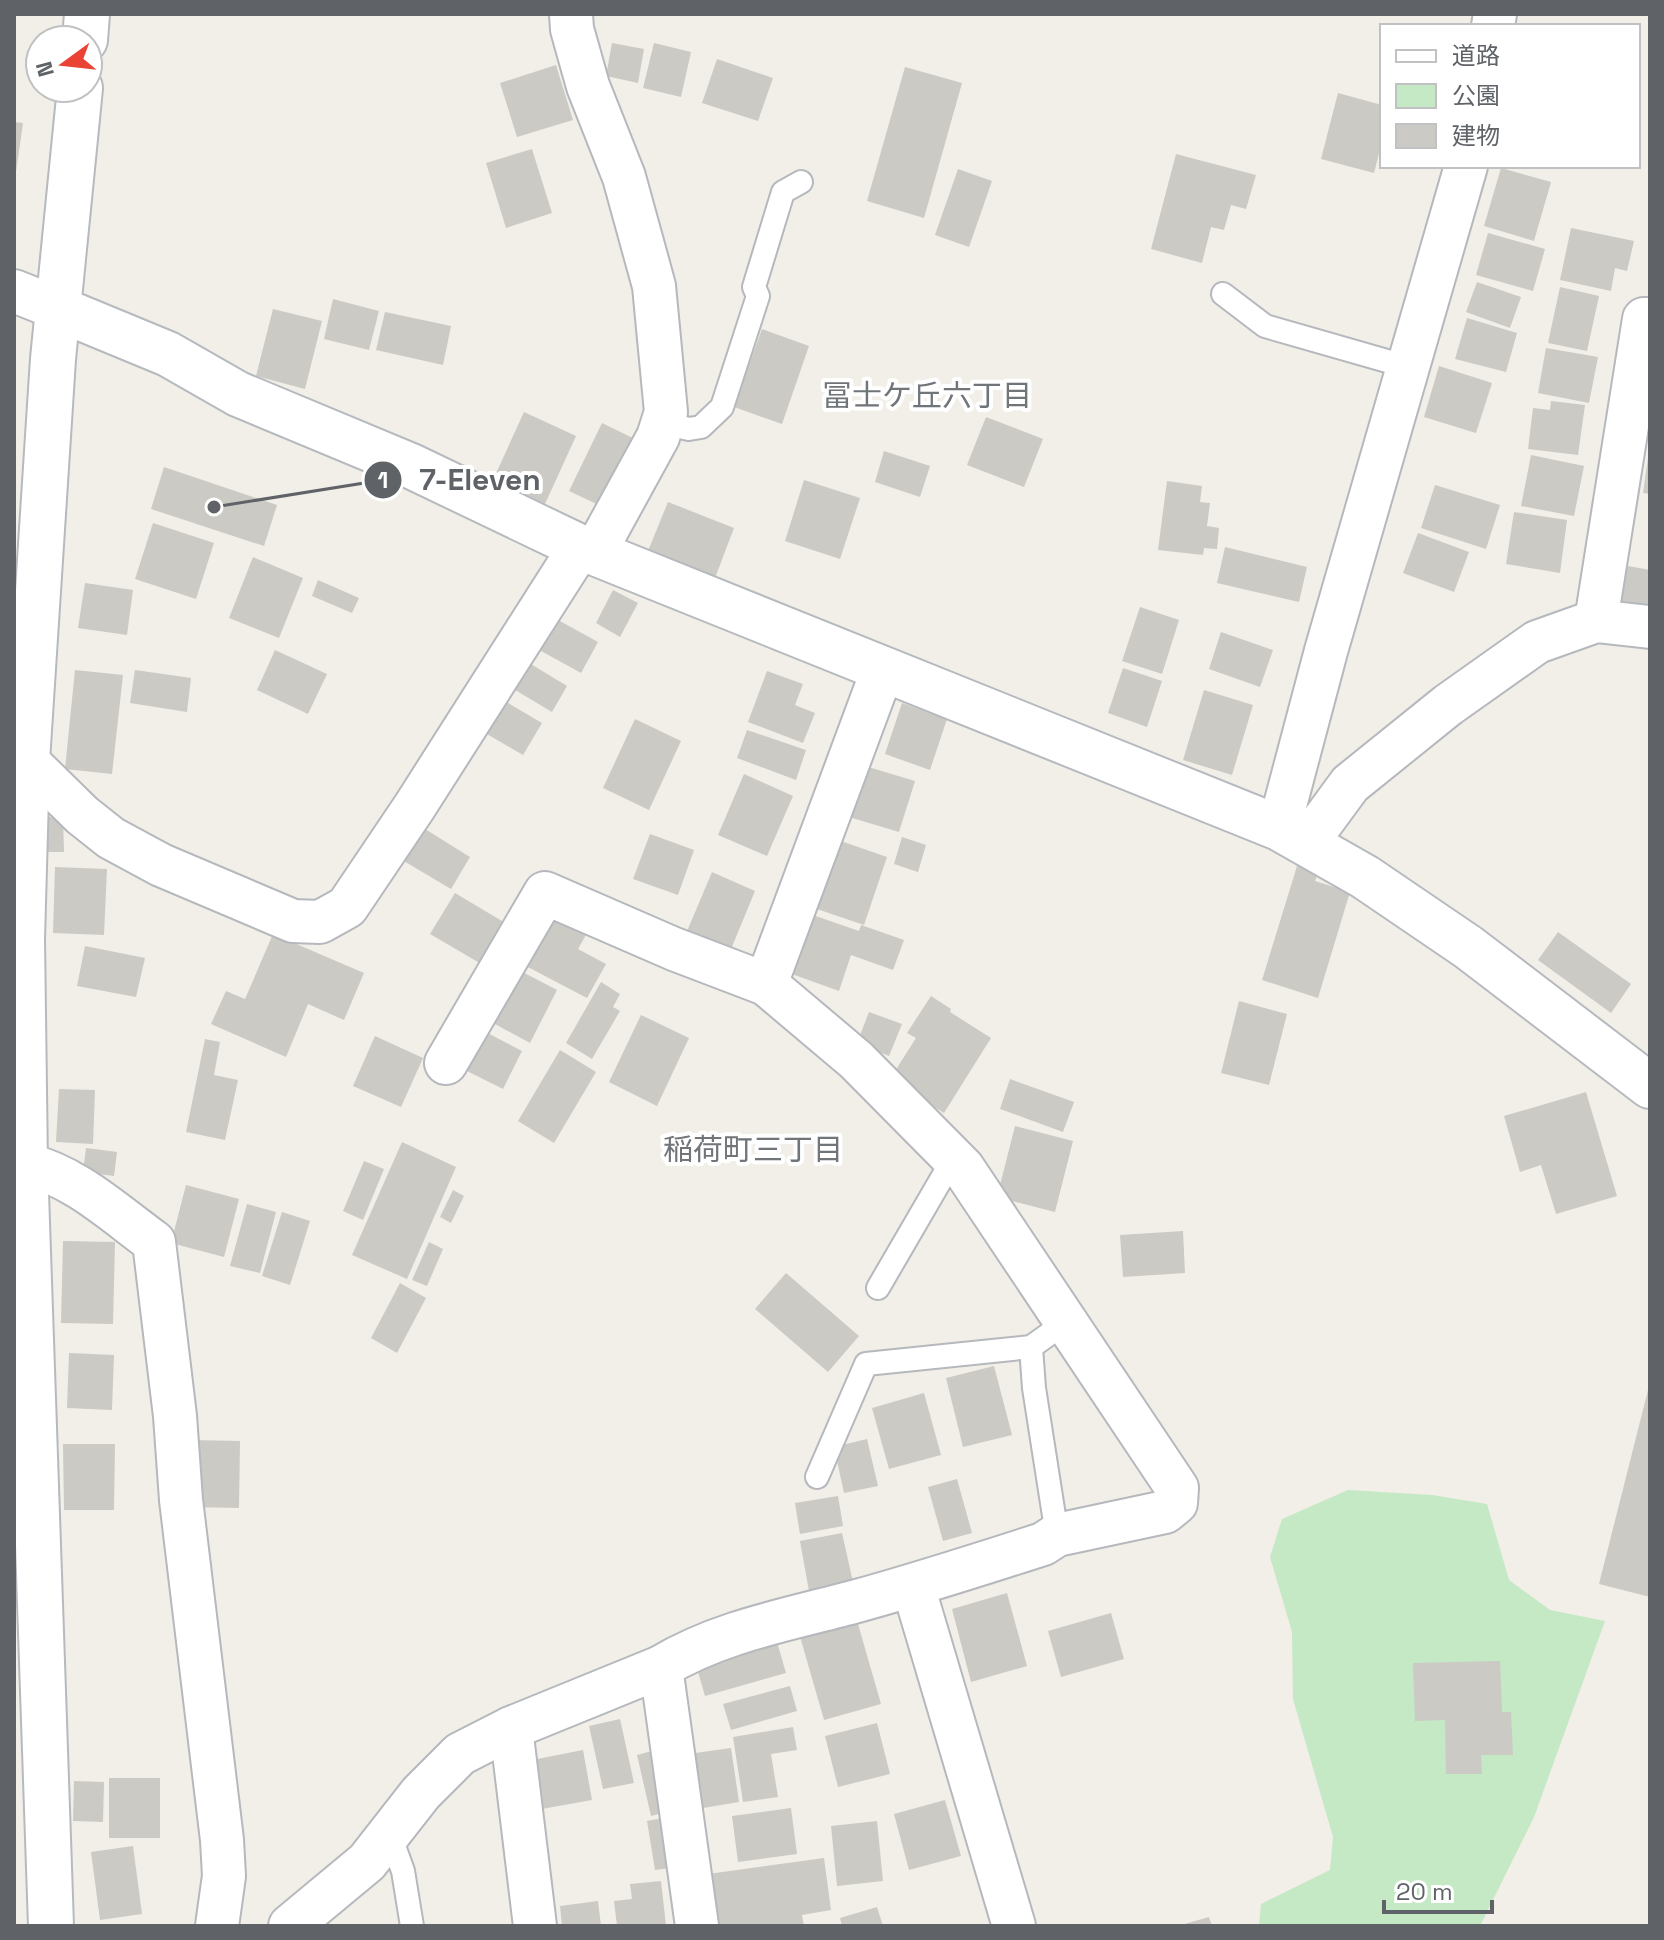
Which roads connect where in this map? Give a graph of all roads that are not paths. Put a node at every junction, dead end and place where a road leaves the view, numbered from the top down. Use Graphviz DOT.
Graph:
graph roads {
  1 [pos="571,14"];
  2 [pos="78,104"];
  3 [pos="1465,168"];
  4 [pos="801,182"];
  5 [pos="14,291"];
  6 [pos="1223,294"];
  7 [pos="59,309"];
  8 [pos="1650,319"];
  9 [pos="1408,367"];
  10 [pos="663,423"];
  11 [pos="588,550"];
  12 [pos="1596,621"];
  13 [pos="1650,627"];
  14 [pos="883,669"];
  15 [pos="27,761"];
  16 [pos="1293,836"];
  17 [pos="766,984"];
  18 [pos="446,1063"];
  19 [pos="1650,1086"];
  20 [pos="953,1159"];
  21 [pos="25,1164"];
  22 [pos="878,1288"];
  23 [pos="1066,1322"];
  24 [pos="1031,1347"];
  25 [pos="817,1477"];
  26 [pos="1057,1535"];
  27 [pos="913,1586"];
  28 [pos="661,1667"];
  29 [pos="511,1728"];
  30 [pos="390,1835"];
  31 [pos="51,1926"];
  32 [pos="217,1926"];
  33 [pos="290,1926"];
  34 [pos="412,1926"];
  35 [pos="535,1926"];
  36 [pos="697,1926"];
  37 [pos="1014,1926"];
  1 -- 10 [label="street"];
  2 -- 7 [label="street"];
  3 -- 9 [label="street"];
  4 -- 10 [label="lane"];
  5 -- 7 [label="street"];
  6 -- 9 [label="lane"];
  7 -- 11 [label="street"];
  7 -- 15 [label="street"];
  8 -- 12 [label="street"];
  9 -- 16 [label="street"];
  10 -- 11 [label="street"];
  11 -- 14 [label="street"];
  11 -- 15 [label="street"];
  12 -- 13 [label="street"];
  12 -- 16 [label="street"];
  14 -- 16 [label="street"];
  14 -- 17 [label="street"];
  15 -- 21 [label="street"];
  16 -- 19 [label="street"];
  17 -- 18 [label="street"];
  17 -- 20 [label="street"];
  20 -- 22 [label="lane"];
  20 -- 23 [label="street"];
  21 -- 31 [label="street"];
  21 -- 32 [label="street"];
  23 -- 24 [label="lane"];
  23 -- 26 [label="street"];
  24 -- 25 [label="lane"];
  24 -- 26 [label="lane"];
  26 -- 27 [label="street"];
  27 -- 28 [label="street"];
  27 -- 37 [label="street"];
  28 -- 29 [label="street"];
  28 -- 36 [label="street"];
  29 -- 30 [label="street"];
  29 -- 35 [label="street"];
  30 -- 33 [label="street"];
  30 -- 34 [label="lane"];
}
